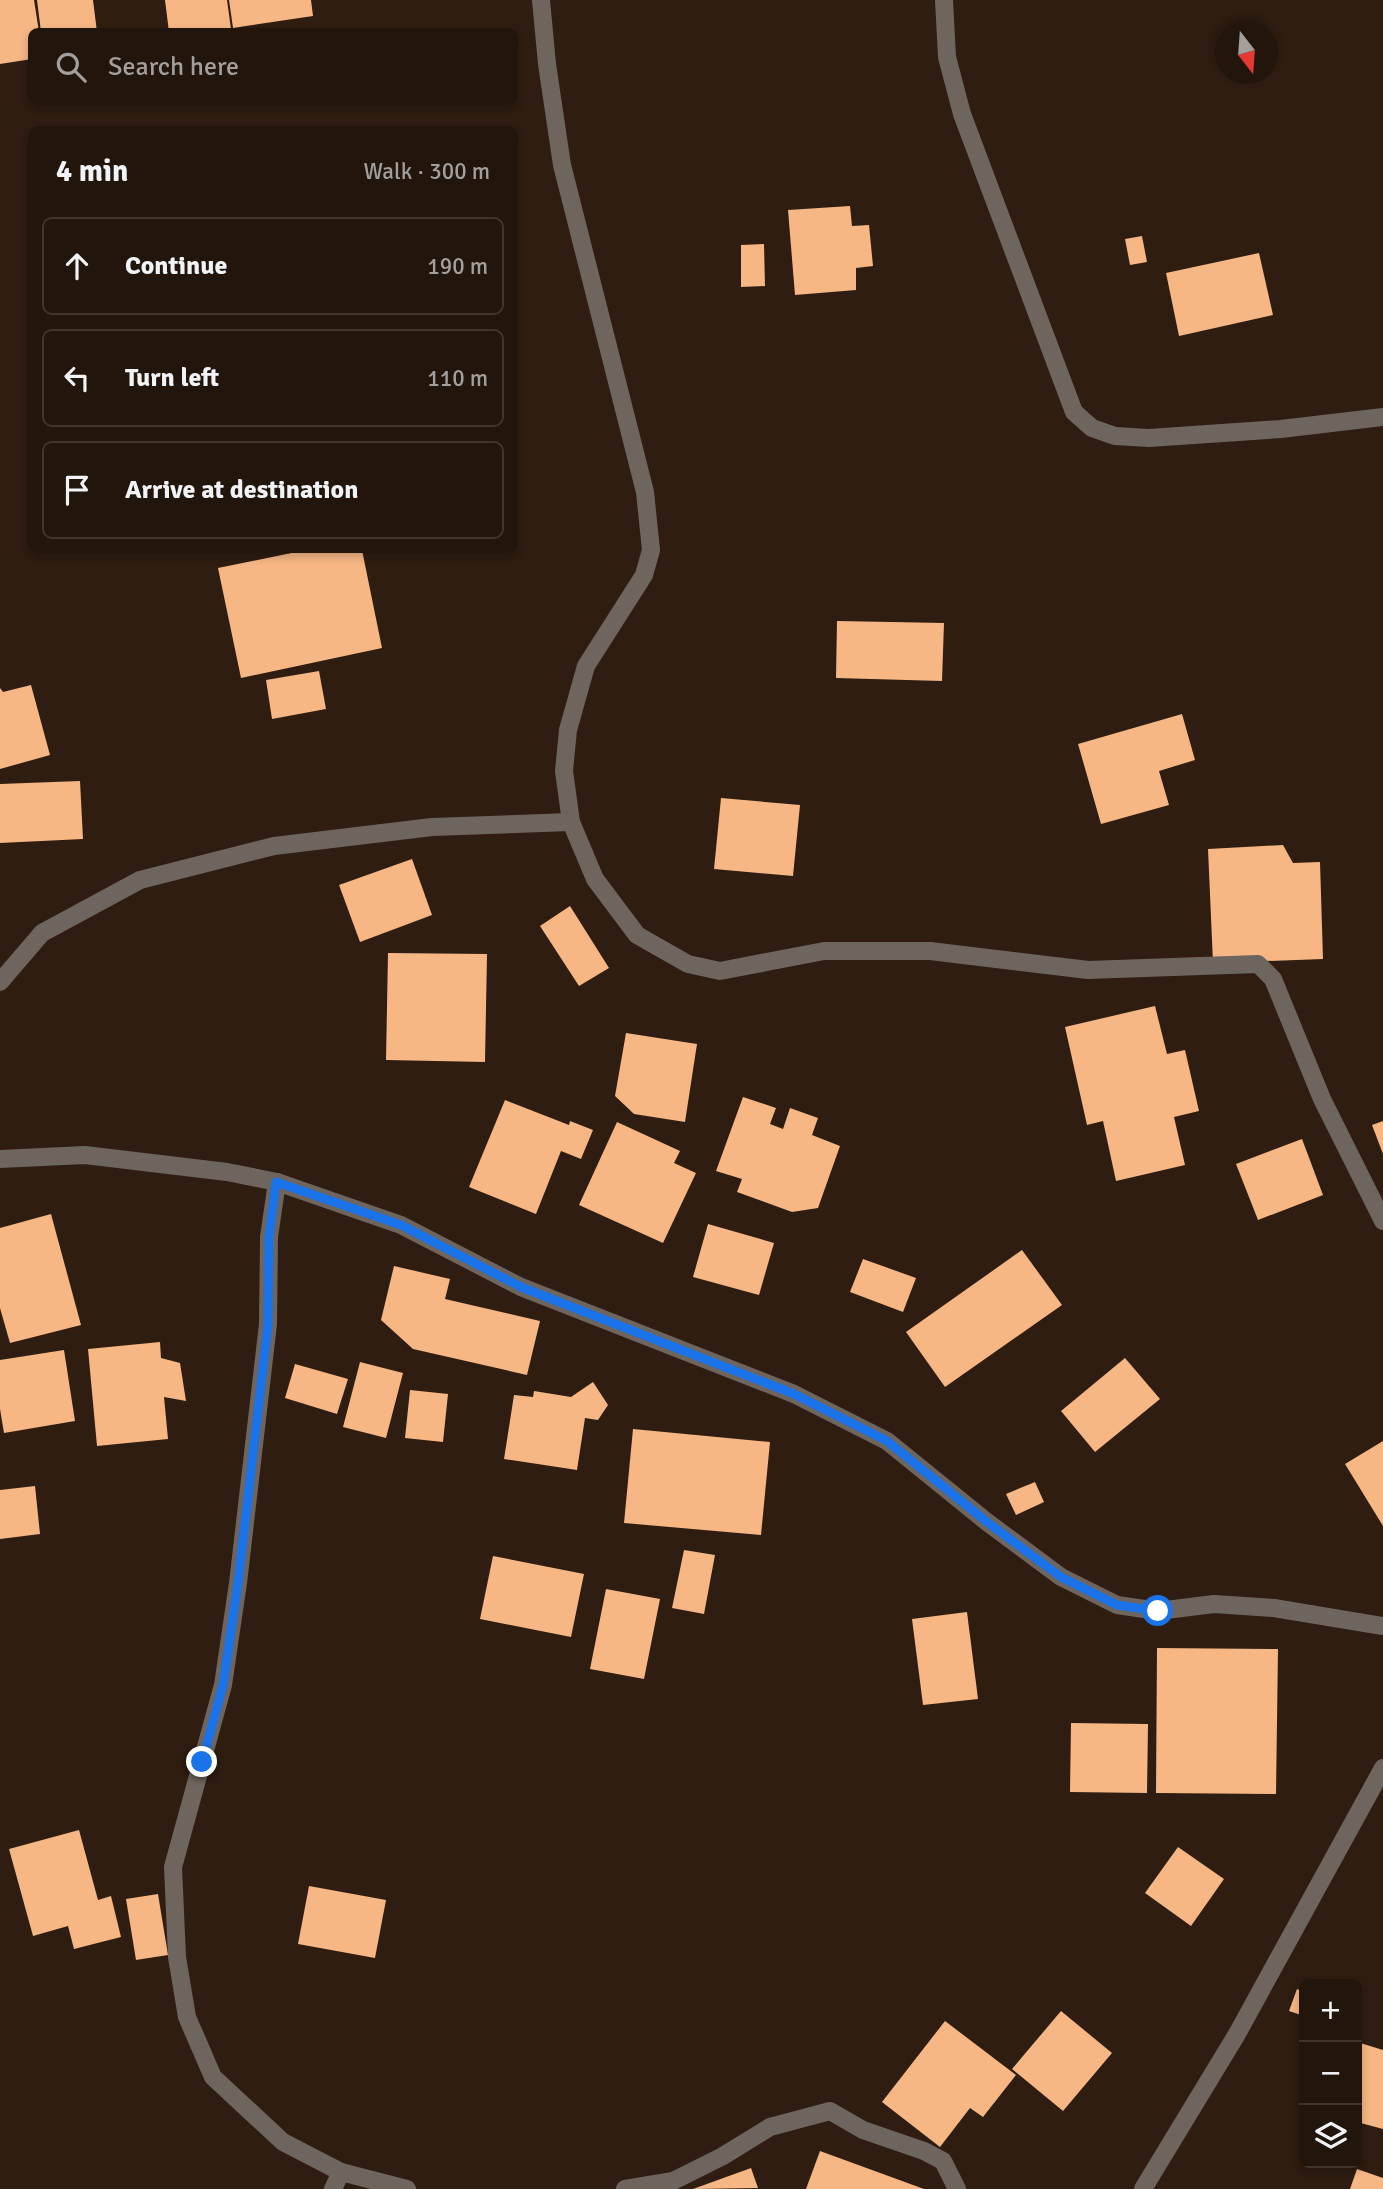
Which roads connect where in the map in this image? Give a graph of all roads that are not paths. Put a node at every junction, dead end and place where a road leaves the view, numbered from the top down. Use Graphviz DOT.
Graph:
graph roads {
  1 [pos="541,0"];
  2 [pos="944,0"];
  3 [pos="1383,416"];
  4 [pos="571,822"];
  5 [pos="0,982"];
  6 [pos="0,1159"];
  7 [pos="276,1182"];
  8 [pos="1383,1221"];
  9 [pos="1383,1626"];
  10 [pos="1383,1768"];
  11 [pos="341,2172"];
  12 [pos="333,2189"];
  13 [pos="407,2189"];
  14 [pos="625,2189"];
  15 [pos="957,2189"];
  16 [pos="1143,2189"];
  1 -- 4 [label="street"];
  2 -- 3 [label="street"];
  4 -- 5 [label="street"];
  4 -- 8 [label="street"];
  6 -- 7 [label="street"];
  7 -- 9 [label="street"];
  7 -- 11 [label="street"];
  10 -- 16 [label="street"];
  11 -- 12 [label="street"];
  11 -- 13 [label="street"];
  14 -- 15 [label="street"];
}
